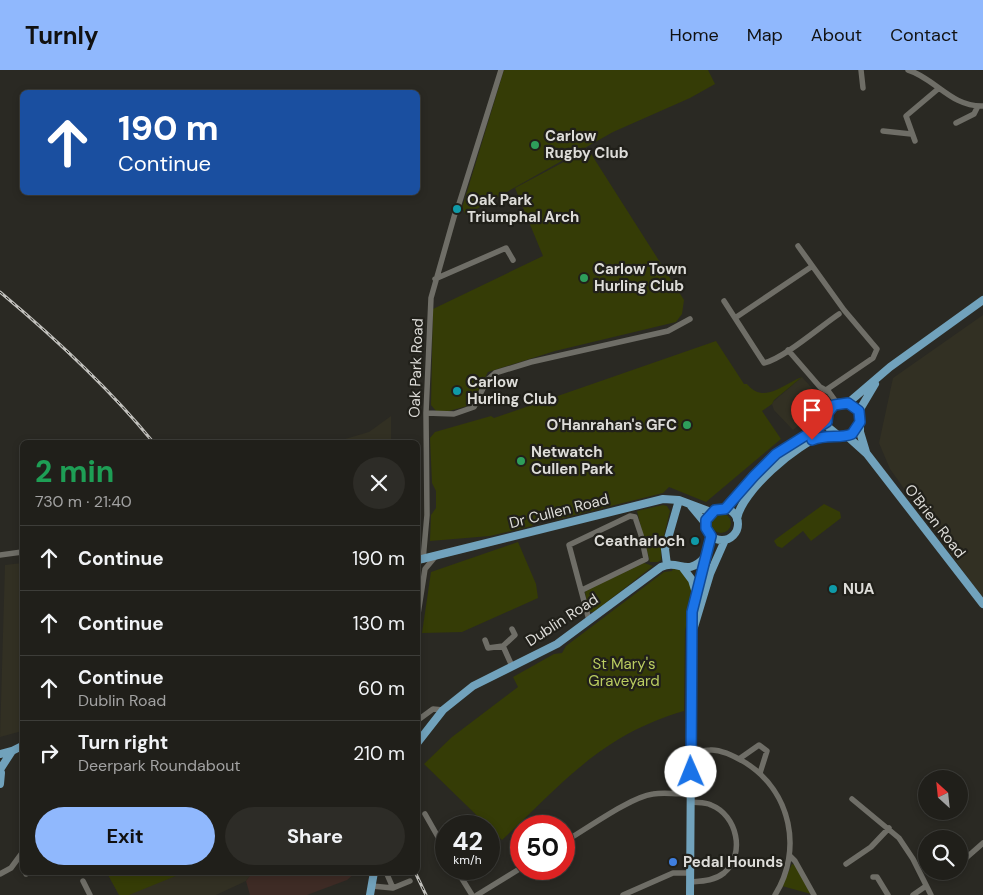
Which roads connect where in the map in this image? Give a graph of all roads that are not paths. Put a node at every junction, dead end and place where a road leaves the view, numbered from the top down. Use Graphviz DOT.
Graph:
graph roads {
  1 [pos="500,70"];
  2 [pos="861,70"];
  3 [pos="908,70"];
  4 [pos="864,88"];
  5 [pos="938,89"];
  6 [pos="980,106"];
  7 [pos="956,123"];
  8 [pos="883,131"];
  9 [pos="911,134"];
  10 [pos="915,141"];
  11 [pos="798,246"];
  12 [pos="513,260"];
  13 [pos="811,266"];
  14 [pos="435,279"];
  15 [pos="983,300"];
  16 [pos="724,301"];
  17 [pos="838,314"];
  18 [pos="735,318"];
  19 [pos="690,319"];
  20 [pos="788,350"];
  21 [pos="877,380"];
  22 [pos="826,390"];
  23 [pos="837,403"];
  24 [pos="848,403"];
  25 [pos="859,411"];
  26 [pos="426,413"];
  27 [pos="827,422"];
  28 [pos="860,422"];
  29 [pos="843,436"];
  30 [pos="867,454"];
  31 [pos="679,500"];
  32 [pos="690,506"];
  33 [pos="725,509"];
  34 [pos="711,512"];
  35 [pos="736,519"];
  36 [pos="706,524"];
  37 [pos="711,536"];
  38 [pos="725,540"];
  39 [pos="20,552"];
  40 [pos="420,554"];
  41 [pos="0,555"];
  42 [pos="705,557"];
  43 [pos="434,558"];
  44 [pos="420,560"];
  45 [pos="420,562"];
  46 [pos="667,565"];
  47 [pos="425,569"];
  48 [pos="684,569"];
  49 [pos="701,572"];
  50 [pos="710,574"];
  51 [pos="582,590"];
  52 [pos="696,593"];
  53 [pos="420,601"];
  54 [pos="983,604"];
  55 [pos="589,620"];
  56 [pos="512,629"];
  57 [pos="692,630"];
  58 [pos="485,640"];
  59 [pos="504,646"];
  60 [pos="512,666"];
  61 [pos="443,710"];
  62 [pos="420,719"];
  63 [pos="420,739"];
  64 [pos="20,747"];
  65 [pos="12,752"];
  66 [pos="0,754"];
  67 [pos="691,754"];
  68 [pos="740,759"];
  69 [pos="0,771"];
  70 [pos="760,773"];
  71 [pos="0,784"];
  72 [pos="691,793"];
  73 [pos="852,799"];
  74 [pos="691,802"];
  75 [pos="425,814"];
  76 [pos="889,828"];
  77 [pos="435,832"];
  78 [pos="575,836"];
  79 [pos="983,843"];
  80 [pos="20,856"];
  81 [pos="790,856"];
  82 [pos="968,856"];
  83 [pos="846,864"];
  84 [pos="690,873"];
  85 [pos="0,874"];
  86 [pos="374,875"];
  87 [pos="387,875"];
  88 [pos="510,875"];
  89 [pos="873,877"];
  90 [pos="463,880"];
  91 [pos="82,881"];
  92 [pos="410,881"];
  93 [pos="690,882"];
  94 [pos="372,886"];
  95 [pos="926,886"];
  96 [pos="393,888"];
  97 [pos="90,895"];
  98 [pos="370,895"];
  99 [pos="472,895"];
  100 [pos="477,895"];
  101 [pos="623,895"];
  102 [pos="690,895"];
  103 [pos="774,895"];
  104 [pos="814,895"];
  105 [pos="888,895"];
  106 [pos="913,895"];
  107 [pos="931,895"];
  1 -- 14 [label="street, Oak Park Road"];
  2 -- 4 [label="street"];
  3 -- 5 [label="street"];
  5 -- 6 [label="street"];
  5 -- 9 [label="street"];
  6 -- 7 [label="street"];
  8 -- 9 [label="street"];
  9 -- 10 [label="street"];
  11 -- 13 [label="street"];
  12 -- 14 [label="street"];
  13 -- 18 [label="street"];
  13 -- 22 [label="street"];
  14 -- 26 [label="street, Oak Park Road"];
  15 -- 21 [label="main road"];
  16 -- 18 [label="street"];
  17 -- 20 [label="street"];
  18 -- 20 [label="street"];
  19 -- 26 [label="street"];
  20 -- 22 [label="street"];
  21 -- 24 [label="main road"];
  21 -- 25 [label="main road"];
  22 -- 23 [label="street"];
  23 -- 24 [label="main road"];
  23 -- 27 [label="main road"];
  24 -- 25 [label="main road"];
  25 -- 28 [label="main road"];
  26 -- 40 [label="street, Oak Park Road"];
  27 -- 29 [label="main road"];
  27 -- 33 [label="main road"];
  28 -- 29 [label="main road"];
  28 -- 30 [label="main road, O'Brien Road"];
  29 -- 30 [label="main road, O'Brien Road"];
  29 -- 35 [label="main road"];
  30 -- 54 [label="main road, O'Brien Road"];
  31 -- 32 [label="main road"];
  31 -- 43 [label="main road, Dr Cullen Road"];
  31 -- 46 [label="main road"];
  32 -- 34 [label="main road"];
  32 -- 36 [label="main road"];
  33 -- 34 [label="main road"];
  33 -- 35 [label="main road"];
  34 -- 36 [label="main road"];
  35 -- 38 [label="main road"];
  36 -- 37 [label="main road"];
  37 -- 38 [label="main road"];
  37 -- 42 [label="main road"];
  38 -- 50 [label="main road"];
  39 -- 41 [label="street"];
  42 -- 48 [label="main road"];
  42 -- 49 [label="main road"];
  43 -- 44 [label="main road, Dr Cullen Road"];
  43 -- 47 [label="street"];
  45 -- 47 [label="street"];
  46 -- 48 [label="main road"];
  46 -- 55 [label="main road, Dublin Road"];
  47 -- 53 [label="street"];
  48 -- 49 [label="main road"];
  48 -- 52 [label="main road"];
  49 -- 50 [label="main road"];
  49 -- 52 [label="main road"];
  50 -- 57 [label="main road"];
  51 -- 51 [label="street"];
  51 -- 55 [label="street"];
  52 -- 57 [label="main road"];
  55 -- 60 [label="main road, Dublin Road"];
  56 -- 59 [label="street"];
  57 -- 67 [label="main road"];
  58 -- 59 [label="street"];
  59 -- 60 [label="street"];
  60 -- 61 [label="main road, Dublin Road"];
  61 -- 62 [label="street"];
  61 -- 63 [label="main road, Dublin Road"];
  64 -- 65 [label="main road"];
  65 -- 66 [label="main road"];
  65 -- 69 [label="main road"];
  67 -- 68 [label="street"];
  67 -- 72 [label="main road"];
  68 -- 70 [label="street"];
  68 -- 70 [label="street"];
  69 -- 71 [label="main road"];
  70 -- 81 [label="street"];
  72 -- 74 [label="main road"];
  72 -- 78 [label="street"];
  73 -- 76 [label="street"];
  74 -- 84 [label="main road"];
  74 -- 93 [label="street"];
  75 -- 77 [label="street"];
  76 -- 83 [label="street"];
  76 -- 95 [label="street"];
  79 -- 82 [label="street"];
  80 -- 85 [label="street"];
  81 -- 103 [label="street"];
  81 -- 104 [label="street"];
  84 -- 93 [label="main road"];
  84 -- 101 [label="street"];
  86 -- 94 [label="main road"];
  87 -- 96 [label="street"];
  88 -- 100 [label="street"];
  89 -- 105 [label="street"];
  90 -- 99 [label="street"];
  91 -- 97 [label="street"];
  92 -- 96 [label="street"];
  93 -- 102 [label="main road"];
  94 -- 96 [label="street"];
  94 -- 98 [label="main road"];
  95 -- 106 [label="street"];
  95 -- 107 [label="street"];
}
